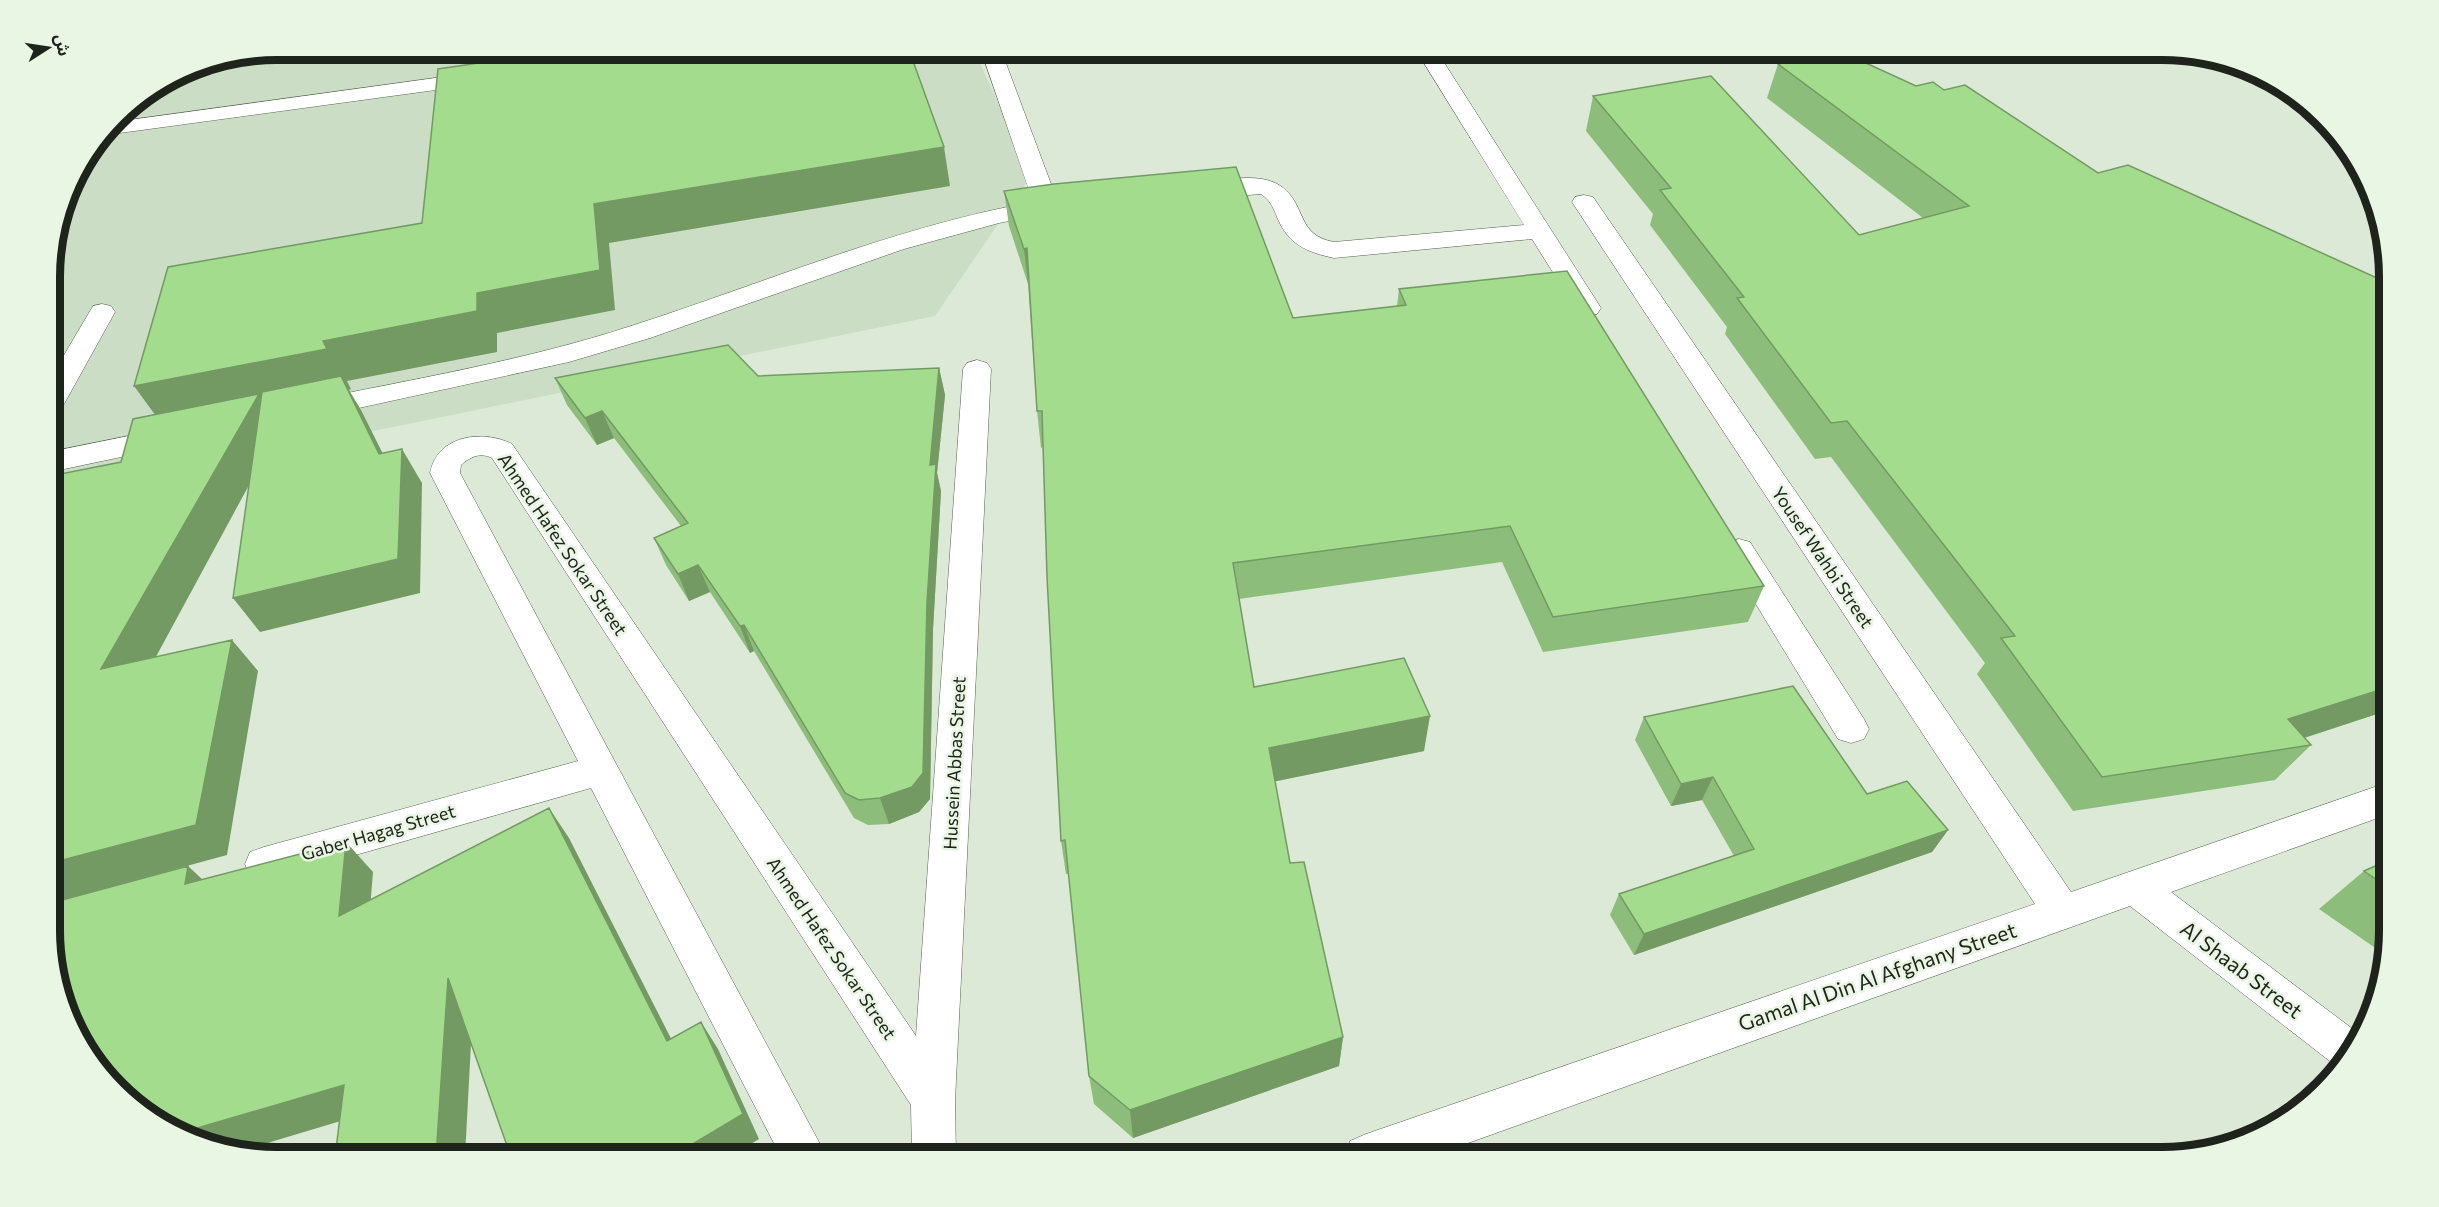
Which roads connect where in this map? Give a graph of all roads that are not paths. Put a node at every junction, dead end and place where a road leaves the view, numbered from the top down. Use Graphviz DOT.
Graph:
graph roads {
  1 [pos="558,60"];
  2 [pos="567,60"];
  3 [pos="995,60"];
  4 [pos="1432,60"];
  5 [pos="139,110"];
  6 [pos="121,127"];
  7 [pos="1176,194"];
  8 [pos="1584,202"];
  9 [pos="1082,203"];
  10 [pos="1047,207"];
  11 [pos="1539,231"];
  12 [pos="102,312"];
  13 [pos="1603,332"];
  14 [pos="977,369"];
  15 [pos="60,386"];
  16 [pos="283,415"];
  17 [pos="190,434"];
  18 [pos="60,460"];
  19 [pos="1724,526"];
  20 [pos="1851,729"];
  21 [pos="600,770"];
  22 [pos="2379,801"];
  23 [pos="234,872"];
  24 [pos="2133,886"];
  25 [pos="2062,911"];
  26 [pos="2344,1047"];
  27 [pos="933,1100"];
  28 [pos="800,1147"];
  29 [pos="934,1147"];
  30 [pos="1394,1147"];
  1 -- 5 [label="street"];
  2 -- 6 [label="street"];
  3 -- 10 [label="street"];
  4 -- 11 [label="street"];
  7 -- 11 [label="street"];
  8 -- 25 [label="street, Yousef Wahbi Street"];
  9 -- 10 [label="street"];
  10 -- 16 [label="street"];
  11 -- 13 [label="street"];
  12 -- 15 [label="street"];
  14 -- 27 [label="street, Hussein Abbas Street"];
  17 -- 18 [label="street"];
  19 -- 20 [label="street"];
  21 -- 23 [label="street, Gaber Hagag Street"];
  21 -- 27 [label="street, Ahmed Hafez Sokar Street"];
  21 -- 28 [label="street, Ahmed Hafez Sokar Street"];
  22 -- 24 [label="street, Gamal Al Din Al Afghany Street"];
  24 -- 25 [label="street, Gamal Al Din Al Afghany Street"];
  24 -- 26 [label="street, Al Shaab Street"];
  25 -- 30 [label="street, Gamal Al Din Al Afghany Street"];
  27 -- 29 [label="street, Hussein Abbas Street"];
}
